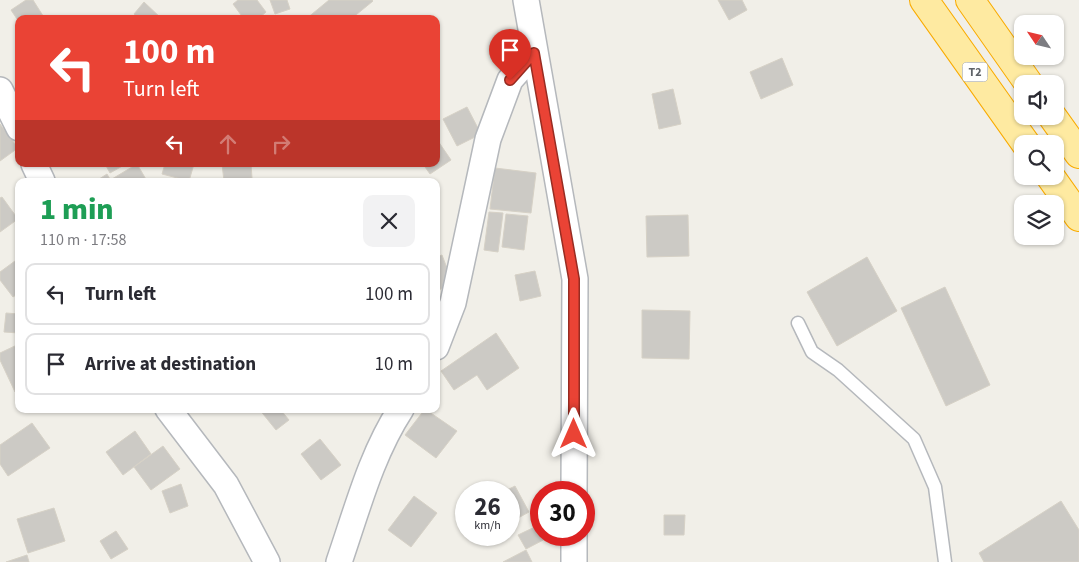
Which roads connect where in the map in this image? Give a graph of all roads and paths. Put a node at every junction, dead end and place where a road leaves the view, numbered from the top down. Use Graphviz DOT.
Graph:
graph roads {
  1 [pos="526,0"];
  2 [pos="924,0"];
  3 [pos="970,0"];
  4 [pos="534,53"];
  5 [pos="1023,75"];
  6 [pos="0,90"];
  7 [pos="15,120"];
  8 [pos="1058,125"];
  9 [pos="1020,135"];
  10 [pos="1079,154"];
  11 [pos="1056,185"];
  12 [pos="1079,217"];
  13 [pos="798,323"];
  14 [pos="440,337"];
  15 [pos="171,413"];
  16 [pos="398,413"];
  17 [pos="574,481"];
  18 [pos="574,546"];
  19 [pos="268,562"];
  20 [pos="339,562"];
  21 [pos="574,562"];
  22 [pos="945,562"];
  1 -- 4 [label="street"];
  2 -- 9 [label="highway, T2"];
  3 -- 5 [label="highway"];
  4 -- 14 [label="street"];
  4 -- 17 [label="street"];
  6 -- 7 [label="street"];
  8 -- 10 [label="highway"];
  11 -- 12 [label="highway"];
  13 -- 22 [label="lane"];
  15 -- 19 [label="street"];
  16 -- 20 [label="street"];
  18 -- 21 [label="street"];
}
